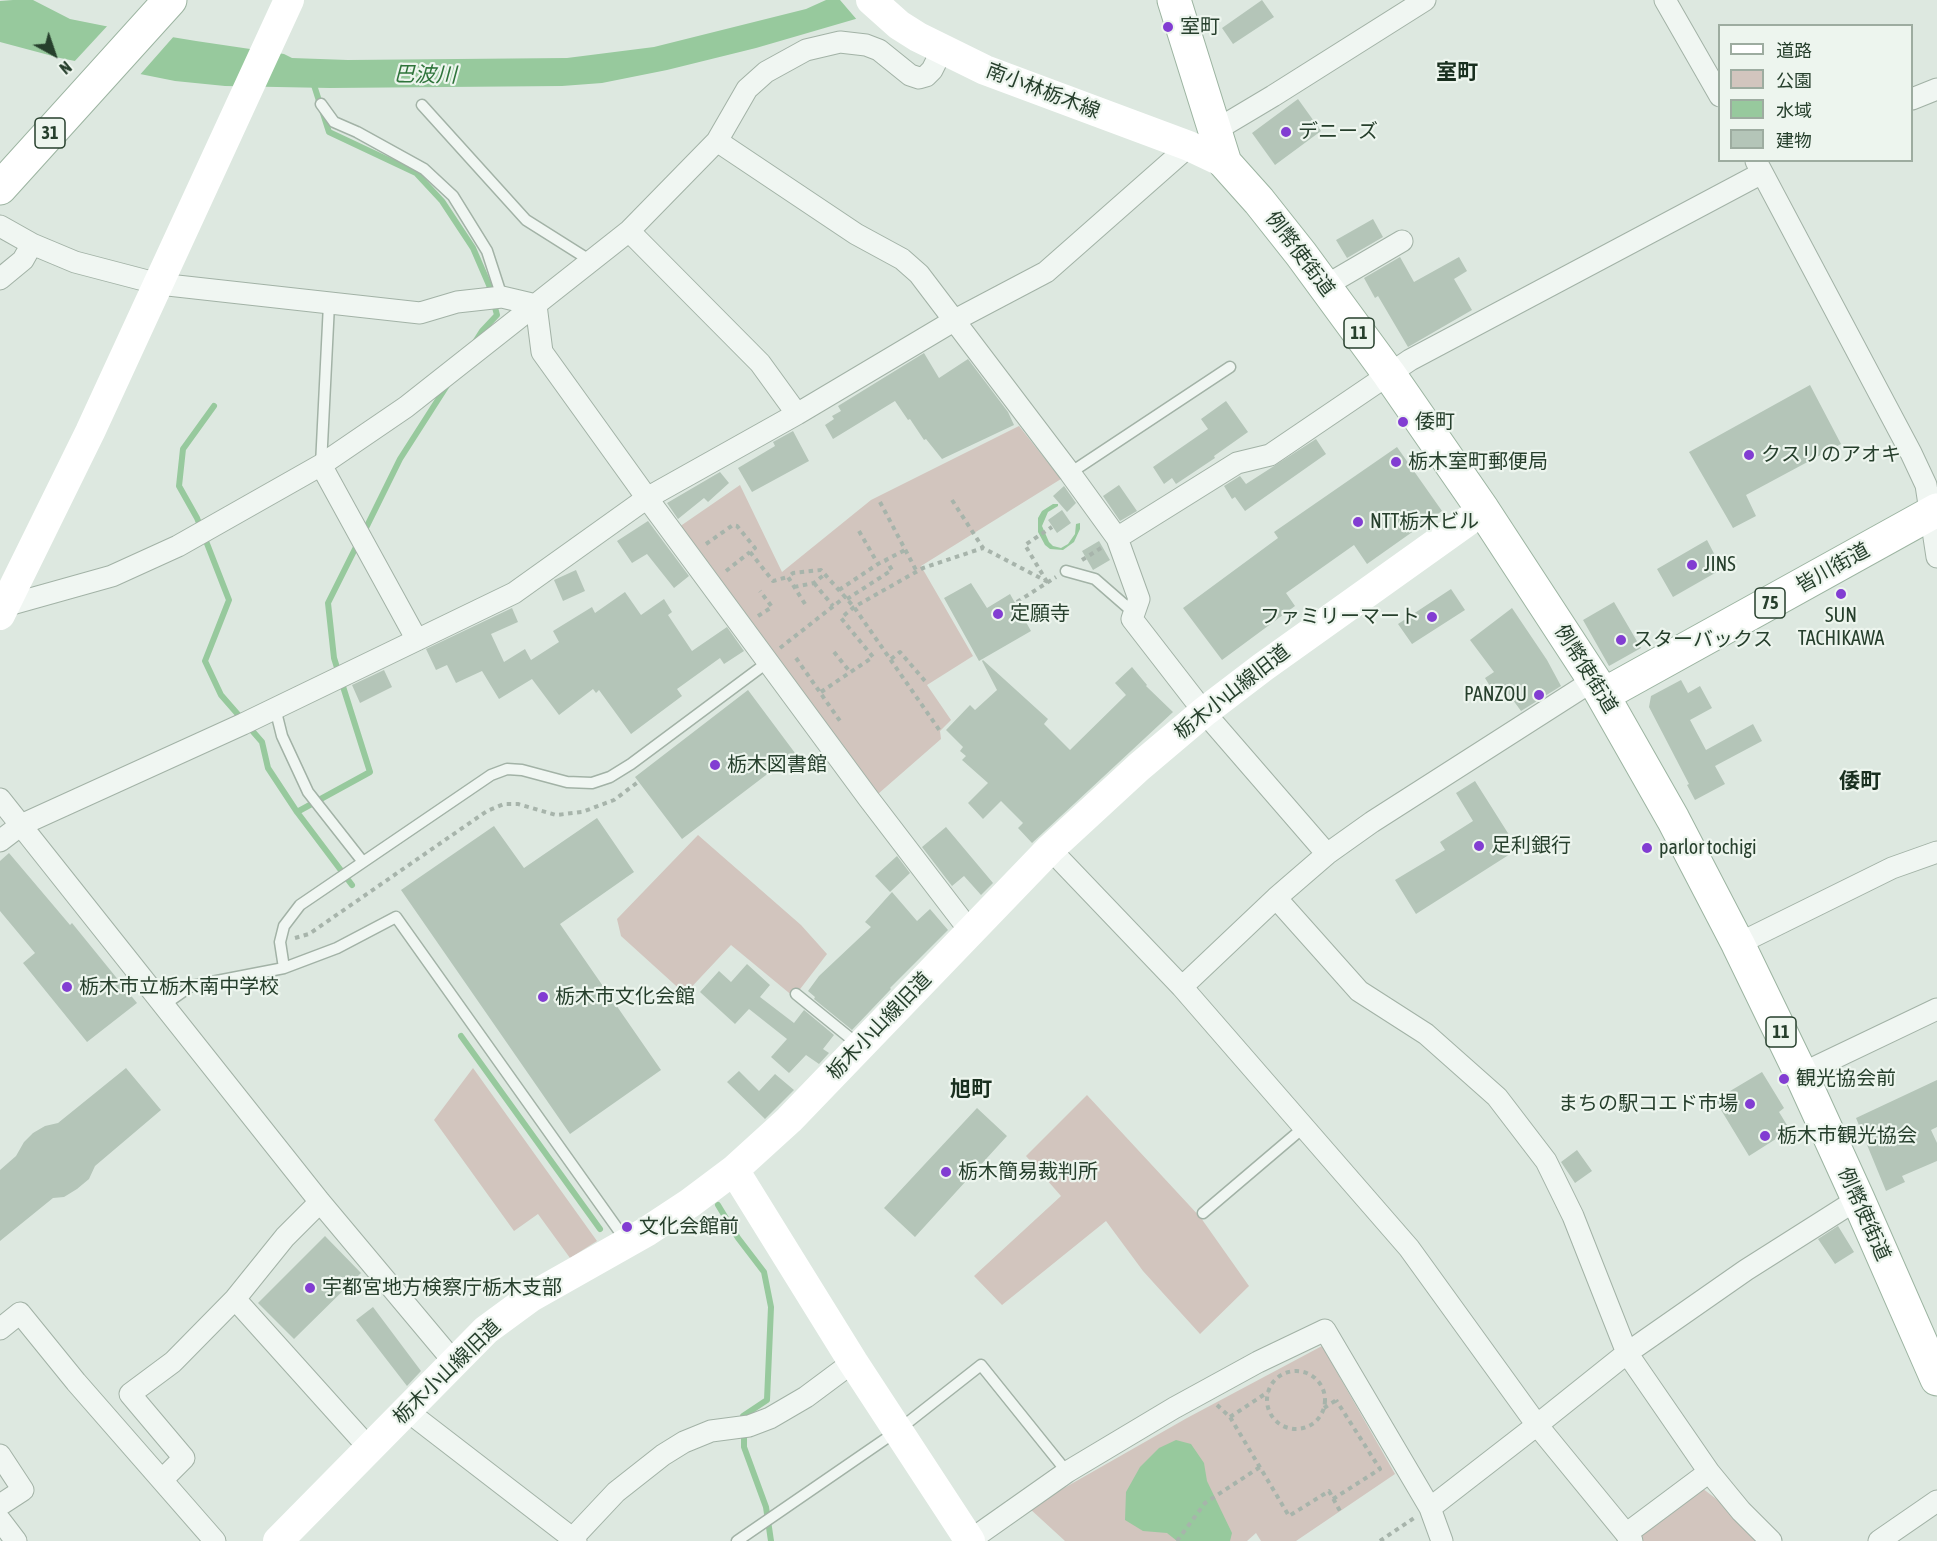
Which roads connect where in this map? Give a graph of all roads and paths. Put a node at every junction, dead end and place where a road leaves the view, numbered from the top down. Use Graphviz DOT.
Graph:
graph roads {
  1 [pos="170,0"];
  2 [pos="289,0"];
  3 [pos="1174,0"];
  4 [pos="1425,0"];
  5 [pos="1665,0"];
  6 [pos="876,5"];
  7 [pos="942,50"];
  8 [pos="1937,90"];
  9 [pos="1718,94"];
  10 [pos="1913,98"];
  11 [pos="321,104"];
  12 [pos="422,105"];
  13 [pos="1203,138"];
  14 [pos="717,141"];
  15 [pos="1759,167"];
  16 [pos="0,188"];
  17 [pos="0,226"];
  18 [pos="629,231"];
  19 [pos="1402,241"];
  20 [pos="32,244"];
  21 [pos="591,261"];
  22 [pos="0,279"];
  23 [pos="159,284"];
  24 [pos="1325,286"];
  25 [pos="502,297"];
  26 [pos="329,304"];
  27 [pos="536,305"];
  28 [pos="955,321"];
  29 [pos="1230,367"];
  30 [pos="1389,374"];
  31 [pos="797,414"];
  32 [pos="321,465"];
  33 [pos="1070,473"];
  34 [pos="647,498"];
  35 [pos="952,501"];
  36 [pos="880,502"];
  37 [pos="1483,510"];
  38 [pos="1934,512"];
  39 [pos="1053,527"];
  40 [pos="859,531"];
  41 [pos="1117,538"];
  42 [pos="706,544"];
  43 [pos="983,548"];
  44 [pos="905,550"];
  45 [pos="750,552"];
  46 [pos="1937,557"];
  47 [pos="886,560"];
  48 [pos="878,564"];
  49 [pos="1066,571"];
  50 [pos="917,572"];
  51 [pos="825,574"];
  52 [pos="788,577"];
  53 [pos="732,579"];
  54 [pos="814,583"];
  55 [pos="794,587"];
  56 [pos="839,590"];
  57 [pos="760,591"];
  58 [pos="846,598"];
  59 [pos="805,604"];
  60 [pos="833,606"];
  61 [pos="854,607"];
  62 [pos="752,608"];
  63 [pos="3,611"];
  64 [pos="1134,613"];
  65 [pos="417,640"];
  66 [pos="834,652"];
  67 [pos="773,656"];
  68 [pos="796,657"];
  69 [pos="891,659"];
  70 [pos="850,672"];
  71 [pos="925,681"];
  72 [pos="1598,688"];
  73 [pos="821,692"];
  74 [pos="1204,712"];
  75 [pos="259,716"];
  76 [pos="840,721"];
  77 [pos="940,731"];
  78 [pos="638,782"];
  79 [pos="0,799"];
  80 [pos="21,825"];
  81 [pos="0,841"];
  82 [pos="1050,849"];
  83 [pos="1937,852"];
  84 [pos="1327,854"];
  85 [pos="359,865"];
  86 [pos="1276,898"];
  87 [pos="970,931"];
  88 [pos="280,942"];
  89 [pos="1738,944"];
  90 [pos="284,968"];
  91 [pos="1182,987"];
  92 [pos="796,994"];
  93 [pos="164,1005"];
  94 [pos="1937,1010"];
  95 [pos="860,1046"];
  96 [pos="1801,1074"];
  97 [pos="1303,1128"];
  98 [pos="734,1170"];
  99 [pos="1858,1199"];
  100 [pos="320,1202"];
  101 [pos="1203,1213"];
  102 [pos="627,1242"];
  103 [pos="235,1299"];
  104 [pos="0,1329"];
  105 [pos="1627,1353"];
  106 [pos="454,1362"];
  107 [pos="853,1362"];
  108 [pos="1937,1379"];
  109 [pos="1269,1391"];
  110 [pos="1203,1392"];
  111 [pos="1336,1400"];
  112 [pos="406,1410"];
  113 [pos="1230,1417"];
  114 [pos="1538,1425"];
  115 [pos="897,1431"];
  116 [pos="369,1448"];
  117 [pos="0,1455"];
  118 [pos="1260,1467"];
  119 [pos="1067,1472"];
  120 [pos="1709,1472"];
  121 [pos="163,1479"];
  122 [pos="1333,1498"];
  123 [pos="1937,1502"];
  124 [pos="0,1505"];
  125 [pos="1430,1508"];
  126 [pos="1341,1510"];
  127 [pos="0,1520"];
  128 [pos="1629,1538"];
  129 [pos="573,1540"];
  130 [pos="16,1541"];
  131 [pos="215,1541"];
  132 [pos="278,1541"];
  133 [pos="737,1541"];
  134 [pos="970,1541"];
  135 [pos="1177,1541"];
  136 [pos="1380,1541"];
  137 [pos="1442,1541"];
  138 [pos="1772,1541"];
  139 [pos="1879,1541"];
  1 -- 16 [label="main road, 31"];
  2 -- 23 [label="street"];
  3 -- 13 [label="main road, 例幣使街道 / 11"];
  4 -- 13 [label="street"];
  5 -- 9 [label="street"];
  6 -- 7 [label="street, 南小林栃木線"];
  7 -- 13 [label="street, 南小林栃木線"];
  7 -- 14 [label="street"];
  8 -- 10 [label="street"];
  11 -- 25 [label="lane"];
  12 -- 21 [label="lane"];
  13 -- 24 [label="main road, 例幣使街道 / 11"];
  13 -- 28 [label="street"];
  14 -- 18 [label="street"];
  14 -- 28 [label="street"];
  15 -- 30 [label="street"];
  15 -- 38 [label="street"];
  17 -- 20 [label="street"];
  18 -- 21 [label="street"];
  18 -- 31 [label="street"];
  19 -- 24 [label="street"];
  20 -- 22 [label="street"];
  20 -- 23 [label="street"];
  21 -- 27 [label="street"];
  23 -- 26 [label="street"];
  23 -- 63 [label="street"];
  24 -- 30 [label="main road, 例幣使街道 / 11"];
  25 -- 26 [label="street"];
  25 -- 27 [label="street"];
  26 -- 32 [label="lane"];
  27 -- 32 [label="street"];
  27 -- 34 [label="street"];
  28 -- 31 [label="street"];
  28 -- 33 [label="street"];
  29 -- 33 [label="lane"];
  30 -- 37 [label="main road, 例幣使街道 / 11"];
  30 -- 41 [label="street"];
  31 -- 34 [label="street"];
  32 -- 63 [label="street"];
  32 -- 65 [label="street"];
  33 -- 41 [label="street"];
  34 -- 65 [label="street"];
  34 -- 67 [label="street"];
  35 -- 43 [label="path"];
  36 -- 44 [label="path"];
  37 -- 72 [label="main road, 例幣使街道 / 11"];
  37 -- 74 [label="street, 栃木小山線旧道"];
  38 -- 46 [label="street"];
  38 -- 72 [label="main road, 皆川街道 / 75"];
  39 -- 43 [label="path"];
  40 -- 48 [label="path"];
  41 -- 64 [label="street"];
  42 -- 45 [label="path"];
  43 -- 50 [label="path"];
  44 -- 47 [label="path"];
  44 -- 50 [label="path"];
  45 -- 52 [label="path"];
  45 -- 53 [label="path"];
  47 -- 48 [label="path"];
  47 -- 58 [label="path"];
  48 -- 56 [label="path"];
  49 -- 64 [label="lane"];
  50 -- 61 [label="path"];
  51 -- 52 [label="path"];
  51 -- 54 [label="path"];
  51 -- 56 [label="path"];
  52 -- 55 [label="path"];
  54 -- 55 [label="path"];
  54 -- 60 [label="path"];
  55 -- 59 [label="path"];
  56 -- 58 [label="path"];
  57 -- 62 [label="path"];
  58 -- 60 [label="path"];
  58 -- 61 [label="path"];
  60 -- 67 [label="path"];
  61 -- 69 [label="path"];
  61 -- 70 [label="path"];
  64 -- 74 [label="street"];
  65 -- 75 [label="street"];
  66 -- 70 [label="path"];
  67 -- 85 [label="lane"];
  67 -- 87 [label="street"];
  68 -- 73 [label="path"];
  69 -- 71 [label="path"];
  69 -- 77 [label="path"];
  70 -- 73 [label="path"];
  72 -- 84 [label="street"];
  72 -- 89 [label="main road, 例幣使街道 / 11"];
  73 -- 76 [label="path"];
  74 -- 82 [label="street, 栃木小山線旧道"];
  74 -- 84 [label="street"];
  75 -- 80 [label="street"];
  75 -- 85 [label="lane"];
  78 -- 88 [label="path"];
  79 -- 80 [label="street"];
  80 -- 81 [label="street"];
  80 -- 93 [label="street"];
  82 -- 87 [label="street, 栃木小山線旧道"];
  82 -- 91 [label="street"];
  83 -- 89 [label="street"];
  84 -- 86 [label="street"];
  85 -- 88 [label="lane"];
  86 -- 91 [label="street"];
  86 -- 105 [label="street"];
  87 -- 95 [label="street, 栃木小山線旧道"];
  88 -- 90 [label="lane"];
  89 -- 96 [label="main road, 例幣使街道 / 11"];
  90 -- 93 [label="lane"];
  90 -- 102 [label="lane"];
  91 -- 97 [label="street"];
  92 -- 95 [label="lane"];
  93 -- 100 [label="street"];
  94 -- 96 [label="street"];
  95 -- 98 [label="street, 栃木小山線旧道"];
  96 -- 99 [label="main road, 例幣使街道 / 11"];
  97 -- 101 [label="lane"];
  97 -- 114 [label="street"];
  98 -- 102 [label="street, 栃木小山線旧道"];
  98 -- 107 [label="street"];
  99 -- 105 [label="street"];
  99 -- 108 [label="main road, 例幣使街道 / 11"];
  100 -- 103 [label="street"];
  100 -- 106 [label="street"];
  102 -- 106 [label="street, 栃木小山線旧道"];
  103 -- 116 [label="street"];
  103 -- 121 [label="street"];
  104 -- 121 [label="street"];
  105 -- 114 [label="street"];
  105 -- 120 [label="street"];
  106 -- 112 [label="street, 栃木小山線旧道"];
  107 -- 115 [label="street"];
  107 -- 129 [label="street"];
  109 -- 109 [label="path"];
  109 -- 113 [label="path"];
  110 -- 113 [label="path"];
  110 -- 119 [label="street"];
  110 -- 125 [label="street"];
  111 -- 122 [label="path"];
  112 -- 116 [label="street, 栃木小山線旧道"];
  112 -- 129 [label="street"];
  113 -- 118 [label="path"];
  114 -- 125 [label="street"];
  114 -- 128 [label="street"];
  115 -- 119 [label="lane"];
  115 -- 133 [label="lane"];
  115 -- 134 [label="street"];
  116 -- 132 [label="street, 栃木小山線旧道"];
  117 -- 124 [label="street"];
  118 -- 122 [label="path"];
  118 -- 135 [label="path"];
  119 -- 134 [label="street"];
  120 -- 128 [label="street"];
  120 -- 138 [label="street"];
  121 -- 131 [label="street"];
  122 -- 126 [label="path"];
  123 -- 139 [label="street"];
  125 -- 136 [label="path"];
  125 -- 137 [label="street"];
  127 -- 130 [label="street"];
}
